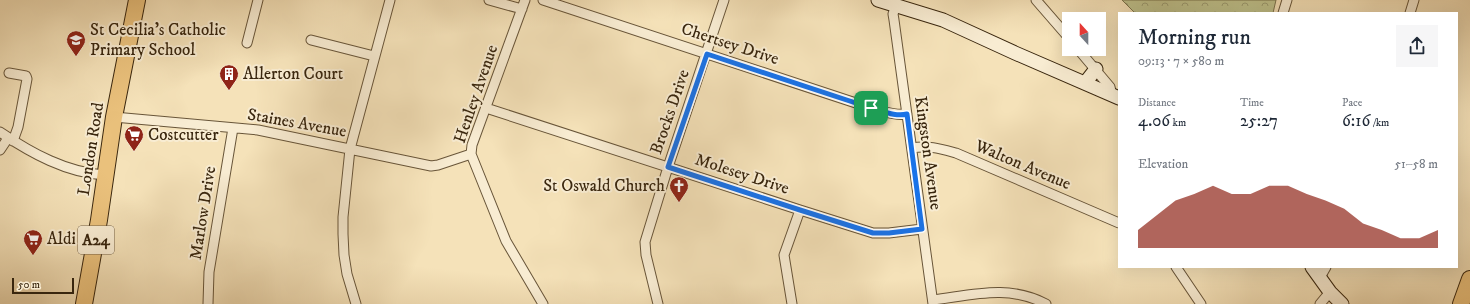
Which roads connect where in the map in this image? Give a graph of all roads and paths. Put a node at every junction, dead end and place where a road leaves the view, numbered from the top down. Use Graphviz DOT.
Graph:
graph roads {
  1 [pos="137,0"];
  2 [pos="258,0"];
  3 [pos="390,0"];
  4 [pos="489,0"];
  5 [pos="544,0"];
  6 [pos="724,0"];
  7 [pos="878,0"];
  8 [pos="1036,0"];
  9 [pos="1287,0"];
  10 [pos="1414,0"];
  11 [pos="523,4"];
  12 [pos="896,5"];
  13 [pos="1282,12"];
  14 [pos="1410,12"];
  15 [pos="1062,30"];
  16 [pos="311,40"];
  17 [pos="247,43"];
  18 [pos="707,54"];
  19 [pos="374,56"];
  20 [pos="1084,56"];
  21 [pos="1096,70"];
  22 [pos="9,73"];
  23 [pos="1085,83"];
  24 [pos="1116,96"];
  25 [pos="486,108"];
  26 [pos="907,114"];
  27 [pos="114,117"];
  28 [pos="233,128"];
  29 [pos="0,132"];
  30 [pos="11,140"];
  31 [pos="912,148"];
  32 [pos="350,149"];
  33 [pos="0,150"];
  34 [pos="471,154"];
  35 [pos="668,167"];
  36 [pos="105,175"];
  37 [pos="800,210"];
  38 [pos="1118,222"];
  39 [pos="922,229"];
  40 [pos="1177,268"];
  41 [pos="1319,270"];
  42 [pos="1470,279"];
  43 [pos="1330,292"];
  44 [pos="933,302"];
  45 [pos="84,304"];
  46 [pos="208,304"];
  47 [pos="356,304"];
  48 [pos="543,304"];
  49 [pos="658,304"];
  50 [pos="792,304"];
  51 [pos="1046,304"];
  52 [pos="1201,304"];
  53 [pos="1320,304"];
  54 [pos="1342,304"];
  55 [pos="1461,304"];
  1 -- 27 [label="highway, London Road / A24"];
  2 -- 17 [label="street"];
  3 -- 19 [label="street"];
  4 -- 11 [label="street"];
  5 -- 18 [label="street, Chertsey Drive"];
  6 -- 18 [label="street, Brocks Drive"];
  7 -- 12 [label="street"];
  8 -- 15 [label="street"];
  9 -- 13 [label="street"];
  10 -- 14 [label="street"];
  11 -- 25 [label="street, Henley Avenue"];
  12 -- 23 [label="street"];
  12 -- 26 [label="street, Kingston Avenue"];
  16 -- 19 [label="street"];
  18 -- 26 [label="street, Chertsey Drive"];
  18 -- 35 [label="street, Brocks Drive"];
  19 -- 32 [label="street"];
  20 -- 21 [label="street"];
  21 -- 23 [label="street"];
  21 -- 24 [label="street"];
  22 -- 30 [label="street"];
  23 -- 24 [label="street"];
  25 -- 34 [label="street, Henley Avenue"];
  25 -- 35 [label="street, Molesey Drive"];
  26 -- 31 [label="street, Kingston Avenue"];
  27 -- 28 [label="street, Staines Avenue"];
  27 -- 36 [label="highway, London Road / A24"];
  28 -- 32 [label="street, Staines Avenue"];
  28 -- 46 [label="street, Marlow Drive"];
  29 -- 30 [label="street"];
  30 -- 33 [label="street"];
  30 -- 36 [label="street"];
  31 -- 38 [label="street, Walton Avenue"];
  31 -- 39 [label="street, Kingston Avenue"];
  32 -- 34 [label="street, Staines Avenue"];
  32 -- 47 [label="street"];
  34 -- 48 [label="street, Henley Avenue"];
  35 -- 37 [label="street, Molesey Drive"];
  35 -- 49 [label="street, Brocks Drive"];
  36 -- 45 [label="highway, London Road / A24"];
  37 -- 39 [label="street, Molesey Drive"];
  37 -- 50 [label="street"];
  39 -- 44 [label="street, Kingston Avenue"];
  40 -- 52 [label="street"];
  41 -- 43 [label="street"];
  42 -- 55 [label="highway"];
  43 -- 53 [label="street"];
  43 -- 54 [label="street"];
  44 -- 51 [label="street"];
}
